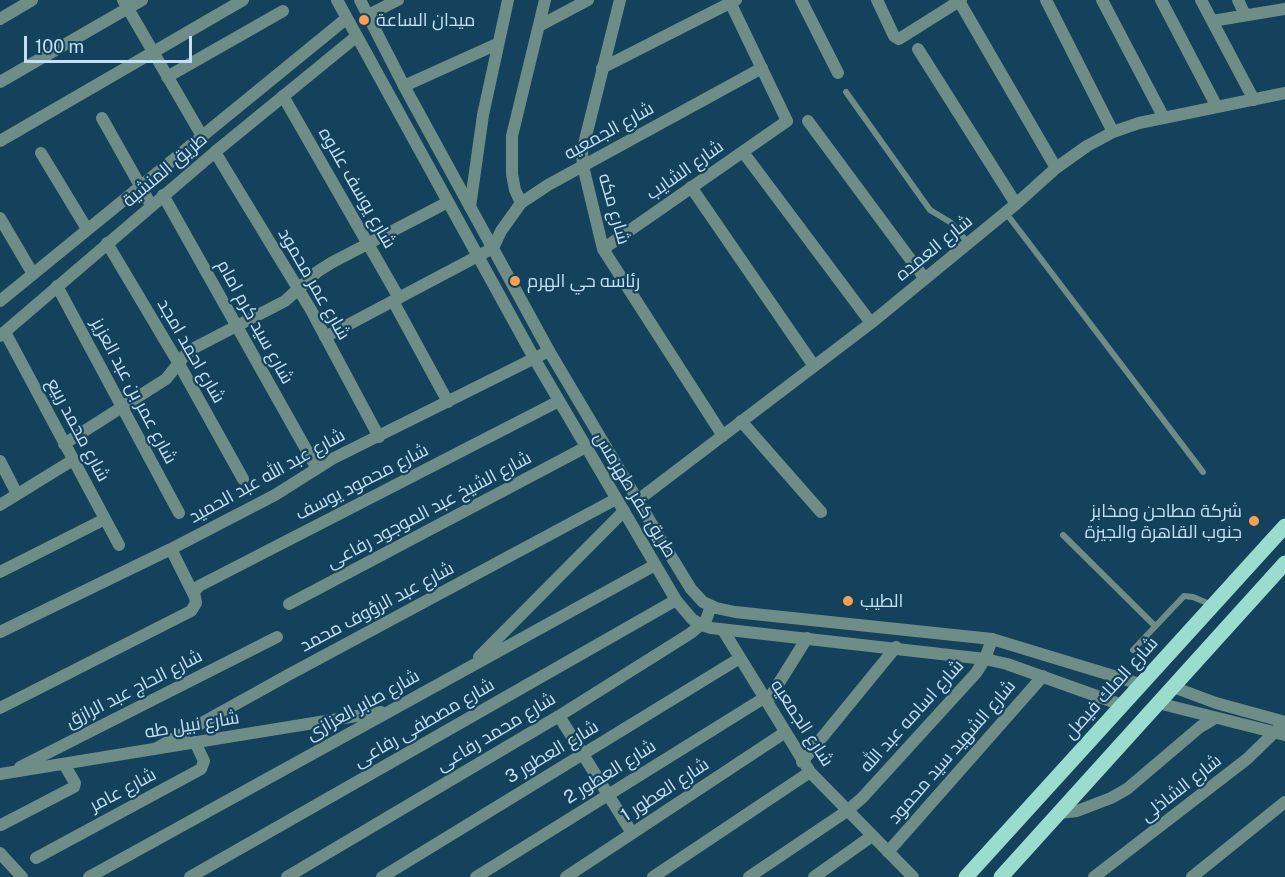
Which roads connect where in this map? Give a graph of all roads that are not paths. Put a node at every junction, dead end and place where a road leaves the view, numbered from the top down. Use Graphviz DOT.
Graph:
graph roads {
  1 [pos="32,0"];
  2 [pos="142,0"];
  3 [pos="243,0"];
  4 [pos="338,0"];
  5 [pos="360,0"];
  6 [pos="398,0"];
  7 [pos="508,0"];
  8 [pos="545,0"];
  9 [pos="588,0"];
  10 [pos="620,0"];
  11 [pos="801,0"];
  12 [pos="877,0"];
  13 [pos="1046,0"];
  14 [pos="1102,0"];
  15 [pos="1161,0"];
  16 [pos="1201,0"];
  17 [pos="1238,0"];
  18 [pos="732,1"];
  19 [pos="960,1"];
  20 [pos="125,4"];
  21 [pos="946,4"];
  22 [pos="1285,9"];
  23 [pos="283,11"];
  24 [pos="368,15"];
  25 [pos="1245,15"];
  26 [pos="347,18"];
  27 [pos="0,19"];
  28 [pos="1212,21"];
  29 [pos="539,26"];
  30 [pos="357,36"];
  31 [pos="497,44"];
  32 [pos="918,50"];
  33 [pos="153,52"];
  34 [pos="602,68"];
  35 [pos="762,68"];
  36 [pos="838,73"];
  37 [pos="167,77"];
  38 [pos="0,82"];
  39 [pos="404,86"];
  40 [pos="846,92"];
  41 [pos="1285,93"];
  42 [pos="284,96"];
  43 [pos="1254,100"];
  44 [pos="1217,107"];
  45 [pos="102,118"];
  46 [pos="1164,118"];
  47 [pos="808,122"];
  48 [pos="1113,132"];
  49 [pos="202,136"];
  50 [pos="0,141"];
  51 [pos="215,152"];
  52 [pos="743,152"];
  53 [pos="41,153"];
  54 [pos="583,166"];
  55 [pos="1056,168"];
  56 [pos="141,186"];
  57 [pos="691,188"];
  58 [pos="163,195"];
  59 [pos="448,202"];
  60 [pos="521,203"];
  61 [pos="1016,204"];
  62 [pos="151,205"];
  63 [pos="470,207"];
  64 [pos="1006,213"];
  65 [pos="0,218"];
  66 [pos="87,230"];
  67 [pos="107,243"];
  68 [pos="368,244"];
  69 [pos="969,244"];
  70 [pos="493,248"];
  71 [pos="603,249"];
  72 [pos="478,256"];
  73 [pos="33,274"];
  74 [pos="925,279"];
  75 [pos="57,286"];
  76 [pos="299,291"];
  77 [pos="396,299"];
  78 [pos="0,301"];
  79 [pos="871,323"];
  80 [pos="237,326"];
  81 [pos="2,334"];
  82 [pos="325,337"];
  83 [pos="549,351"];
  84 [pos="534,358"];
  85 [pos="179,364"];
  86 [pos="814,366"];
  87 [pos="559,401"];
  88 [pos="448,402"];
  89 [pos="123,407"];
  90 [pos="741,422"];
  91 [pos="723,436"];
  92 [pos="379,437"];
  93 [pos="64,444"];
  94 [pos="586,447"];
  95 [pos="73,460"];
  96 [pos="0,461"];
  97 [pos="316,467"];
  98 [pos="1203,472"];
  99 [pos="243,479"];
  100 [pos="17,494"];
  101 [pos="616,499"];
  102 [pos="638,500"];
  103 [pos="0,505"];
  104 [pos="624,511"];
  105 [pos="821,512"];
  106 [pos="179,513"];
  107 [pos="105,519"];
  108 [pos="1285,526"];
  109 [pos="1063,535"];
  110 [pos="119,545"];
  111 [pos="171,549"];
  112 [pos="1285,563"];
  113 [pos="655,565"];
  114 [pos="0,572"];
  115 [pos="195,599"];
  116 [pos="676,600"];
  117 [pos="289,604"];
  118 [pos="711,606"];
  119 [pos="1212,606"];
  120 [pos="701,626"];
  121 [pos="1155,626"];
  122 [pos="723,630"];
  123 [pos="0,632"];
  124 [pos="277,638"];
  125 [pos="807,638"];
  126 [pos="993,639"];
  127 [pos="896,647"];
  128 [pos="1133,650"];
  129 [pos="740,658"];
  130 [pos="985,658"];
  131 [pos="470,667"];
  132 [pos="1043,676"];
  133 [pos="1140,684"];
  134 [pos="1173,687"];
  135 [pos="765,700"];
  136 [pos="1158,703"];
  137 [pos="1122,705"];
  138 [pos="0,708"];
  139 [pos="391,710"];
  140 [pos="559,716"];
  141 [pos="1215,718"];
  142 [pos="1285,722"];
  143 [pos="784,733"];
  144 [pos="1280,734"];
  145 [pos="195,742"];
  146 [pos="155,749"];
  147 [pos="583,755"];
  148 [pos="802,762"];
  149 [pos="64,764"];
  150 [pos="810,772"];
  151 [pos="4,774"];
  152 [pos="608,795"];
  153 [pos="1285,802"];
  154 [pos="847,811"];
  155 [pos="1059,813"];
  156 [pos="1,825"];
  157 [pos="632,833"];
  158 [pos="872,836"];
  159 [pos="888,852"];
  160 [pos="0,853"];
  161 [pos="36,858"];
  162 [pos="483,875"];
  163 [pos="22,877"];
  164 [pos="89,877"];
  165 [pos="190,877"];
  166 [pos="287,877"];
  167 [pos="382,877"];
  168 [pos="566,877"];
  169 [pos="653,877"];
  170 [pos="749,877"];
  171 [pos="814,877"];
  172 [pos="913,877"];
  173 [pos="966,877"];
  174 [pos="1001,877"];
  175 [pos="1094,877"];
  176 [pos="1192,877"];
  1 -- 27 [label="street"];
  2 -- 20 [label="street"];
  3 -- 33 [label="street"];
  4 -- 26 [label="street, طريق كفر طهرمس"];
  5 -- 24 [label="street, طريق كفر طهرمس"];
  6 -- 24 [label="street"];
  7 -- 31 [label="street"];
  8 -- 29 [label="street"];
  9 -- 29 [label="street"];
  10 -- 34 [label="street, شارع مكه"];
  11 -- 36 [label="street"];
  12 -- 21 [label="street"];
  13 -- 48 [label="street"];
  14 -- 46 [label="street"];
  15 -- 44 [label="street"];
  16 -- 28 [label="street"];
  17 -- 25 [label="street"];
  18 -- 34 [label="street"];
  18 -- 35 [label="street"];
  19 -- 21 [label="street"];
  19 -- 55 [label="street"];
  20 -- 33 [label="street"];
  20 -- 38 [label="street"];
  22 -- 25 [label="street"];
  23 -- 37 [label="street"];
  24 -- 39 [label="street, طريق كفر طهرمس"];
  25 -- 28 [label="street"];
  26 -- 30 [label="street, طريق كفر طهرمس"];
  26 -- 49 [label="street, طريق المنشية"];
  28 -- 43 [label="street"];
  29 -- 60 [label="street"];
  30 -- 42 [label="street, طريق المنشية"];
  30 -- 59 [label="street, طريق كفر طهرمس"];
  31 -- 39 [label="street"];
  31 -- 63 [label="street"];
  32 -- 61 [label="street"];
  33 -- 37 [label="street"];
  33 -- 50 [label="street"];
  34 -- 54 [label="street, شارع مكه"];
  35 -- 52 [label="street, شارع الشايب"];
  35 -- 54 [label="street, شارع الجمعيه"];
  37 -- 49 [label="street"];
  39 -- 63 [label="street, طريق كفر طهرمس"];
  40 -- 69 [label="lane"];
  41 -- 43 [label="street, شارع العمده"];
  42 -- 51 [label="street, طريق المنشية"];
  42 -- 68 [label="street, شارع يوسف علاوه"];
  43 -- 44 [label="street, شارع العمده"];
  44 -- 46 [label="street, شارع العمده"];
  45 -- 56 [label="street"];
  46 -- 48 [label="street, شارع العمده"];
  47 -- 74 [label="street"];
  48 -- 55 [label="street, شارع العمده"];
  49 -- 56 [label="street, طريق المنشية"];
  51 -- 58 [label="street, طريق المنشية"];
  51 -- 76 [label="street, شارع عمر محمود"];
  52 -- 57 [label="street, شارع الشايب"];
  52 -- 79 [label="street"];
  53 -- 66 [label="street"];
  54 -- 60 [label="street, شارع الجمعيه"];
  54 -- 71 [label="street, شارع مكه"];
  55 -- 61 [label="street, شارع العمده"];
  56 -- 62 [label="street"];
  56 -- 66 [label="street, طريق المنشية"];
  57 -- 71 [label="street, شارع الشايب"];
  57 -- 86 [label="street"];
  58 -- 62 [label="street, طريق المنشية"];
  58 -- 80 [label="street, شارع سيد كرم امام"];
  59 -- 68 [label="street"];
  59 -- 72 [label="street, طريق كفر طهرمس"];
  60 -- 70 [label="street, شارع الجمعيه"];
  61 -- 64 [label="street, شارع العمده"];
  62 -- 67 [label="street, طريق المنشية"];
  63 -- 70 [label="street, طريق كفر طهرمس"];
  64 -- 69 [label="street, شارع العمده"];
  64 -- 98 [label="lane"];
  65 -- 73 [label="street"];
  66 -- 73 [label="street, طريق المنشية"];
  67 -- 75 [label="street, طريق المنشية"];
  67 -- 85 [label="street, شارع احمد امجد"];
  68 -- 76 [label="street"];
  68 -- 77 [label="street, شارع يوسف علاوه"];
  69 -- 74 [label="street, شارع العمده"];
  70 -- 72 [label="street"];
  70 -- 83 [label="street, طريق كفر طهرمس"];
  71 -- 91 [label="street, شارع مكه"];
  72 -- 77 [label="street"];
  72 -- 84 [label="street, طريق كفر طهرمس"];
  73 -- 78 [label="street, طريق المنشية"];
  74 -- 79 [label="street, شارع العمده"];
  75 -- 81 [label="street, طريق المنشية"];
  75 -- 89 [label="street, شارع عمر بن عبد العزيز"];
  76 -- 80 [label="street"];
  76 -- 82 [label="street, شارع عمر محمود"];
  77 -- 82 [label="street"];
  77 -- 88 [label="street, شارع يوسف علاوه"];
  79 -- 86 [label="street, شارع العمده"];
  80 -- 85 [label="street"];
  80 -- 97 [label="street, شارع سيد كرم امام"];
  81 -- 93 [label="street, شارع محمد ربيع"];
  82 -- 92 [label="street, شارع عمر محمود"];
  83 -- 84 [label="street, شارع عبد الله عبد الحميد"];
  83 -- 102 [label="street, طريق كفر طهرمس"];
  84 -- 87 [label="street, طريق كفر طهرمس"];
  84 -- 88 [label="street, شارع عبد الله عبد الحميد"];
  85 -- 89 [label="street"];
  85 -- 99 [label="street, شارع احمد امجد"];
  86 -- 90 [label="street, شارع العمده"];
  87 -- 94 [label="street, طريق كفر طهرمس"];
  87 -- 115 [label="street, شارع محمود يوسف"];
  88 -- 92 [label="street, شارع عبد الله عبد الحميد"];
  89 -- 93 [label="street"];
  89 -- 106 [label="street, شارع عمر بن عبد العزيز"];
  90 -- 91 [label="street, شارع العمده"];
  90 -- 105 [label="street"];
  91 -- 102 [label="street, شارع العمده"];
  92 -- 97 [label="street, شارع عبد الله عبد الحميد"];
  93 -- 95 [label="street, شارع محمد ربيع"];
  94 -- 101 [label="street, طريق كفر طهرمس"];
  94 -- 117 [label="street, شارع الشيخ عبد الموجود رفاعى"];
  95 -- 100 [label="street"];
  95 -- 107 [label="street, شارع محمد ربيع"];
  96 -- 100 [label="street"];
  97 -- 111 [label="street, شارع عبد الله عبد الحميد"];
  100 -- 103 [label="street"];
  101 -- 104 [label="street, طريق كفر طهرمس"];
  101 -- 146 [label="street, شارع عبد الرؤوف محمد"];
  102 -- 118 [label="street, طريق كفر طهرمس"];
  104 -- 113 [label="street, طريق كفر طهرمس"];
  104 -- 131 [label="street"];
  107 -- 110 [label="street, شارع محمد ربيع"];
  107 -- 114 [label="street"];
  108 -- 119 [label="main road, شارع الملك فيصل"];
  109 -- 121 [label="lane"];
  111 -- 115 [label="street"];
  111 -- 123 [label="street, شارع عبد الله عبد الحميد"];
  112 -- 134 [label="main road"];
  113 -- 116 [label="street, طريق كفر طهرمس"];
  113 -- 131 [label="street, شارع صابر العزازى"];
  115 -- 138 [label="street, شارع محمود يوسف"];
  116 -- 120 [label="street, طريق كفر طهرمس"];
  116 -- 165 [label="street, شارع مصطفى رفاعى"];
  118 -- 120 [label="street"];
  118 -- 126 [label="street, طريق كفر طهرمس"];
  119 -- 121 [label="lane"];
  119 -- 133 [label="main road, شارع الملك فيصل"];
  120 -- 122 [label="street"];
  120 -- 140 [label="street, شارع محمد رفاعى"];
  121 -- 128 [label="lane"];
  122 -- 125 [label="street"];
  122 -- 129 [label="street, شارع الجمعيه"];
  124 -- 151 [label="street, شارع الحاج عبد الرازق"];
  125 -- 127 [label="street"];
  125 -- 135 [label="street, شارع العطور 2"];
  126 -- 130 [label="street, شارع اسامه عبد الله"];
  126 -- 133 [label="street, طريق كفر طهرمس"];
  127 -- 130 [label="street"];
  127 -- 148 [label="street"];
  129 -- 135 [label="street, شارع الجمعيه"];
  129 -- 147 [label="street, شارع العطور 3"];
  130 -- 132 [label="street"];
  130 -- 154 [label="street, شارع اسامه عبد الله"];
  131 -- 139 [label="street, شارع صابر العزازى"];
  132 -- 137 [label="street"];
  132 -- 159 [label="street, شارع الشهيد سيد محمود"];
  133 -- 137 [label="main road, شارع الملك فيصل"];
  134 -- 136 [label="main road"];
  134 -- 142 [label="street"];
  135 -- 143 [label="street, شارع الجمعيه"];
  135 -- 152 [label="street, شارع العطور 2"];
  136 -- 141 [label="street"];
  136 -- 155 [label="main road"];
  137 -- 173 [label="main road, شارع الملك فيصل"];
  139 -- 145 [label="street, شارع نبيل طه"];
  139 -- 164 [label="street, شارع صابر العزازى"];
  140 -- 147 [label="street"];
  140 -- 166 [label="street, شارع محمد رفاعى"];
  141 -- 144 [label="street"];
  141 -- 155 [label="street"];
  142 -- 144 [label="street, شارع الشاذلى"];
  143 -- 148 [label="street, شارع الجمعيه"];
  143 -- 157 [label="street, شارع العطور 1"];
  144 -- 175 [label="street, شارع الشاذلى"];
  145 -- 146 [label="street, شارع نبيل طه"];
  145 -- 161 [label="street, شارع عامر"];
  146 -- 149 [label="street, شارع نبيل طه"];
  147 -- 152 [label="street"];
  147 -- 167 [label="street, شارع العطور 3"];
  148 -- 150 [label="street, شارع الجمعيه"];
  149 -- 151 [label="street, شارع نبيل طه"];
  149 -- 156 [label="street"];
  150 -- 154 [label="street, شارع الجمعيه"];
  150 -- 169 [label="street"];
  152 -- 157 [label="street"];
  152 -- 162 [label="street, شارع العطور 2"];
  153 -- 176 [label="street"];
  154 -- 158 [label="street, شارع الجمعيه"];
  154 -- 170 [label="street, شارع اسامه عبد الله"];
  155 -- 174 [label="main road"];
  157 -- 168 [label="street, شارع العطور 1"];
  158 -- 159 [label="street, شارع الجمعيه"];
  158 -- 171 [label="street"];
  159 -- 172 [label="street, شارع الجمعيه"];
  160 -- 163 [label="street"];
}
